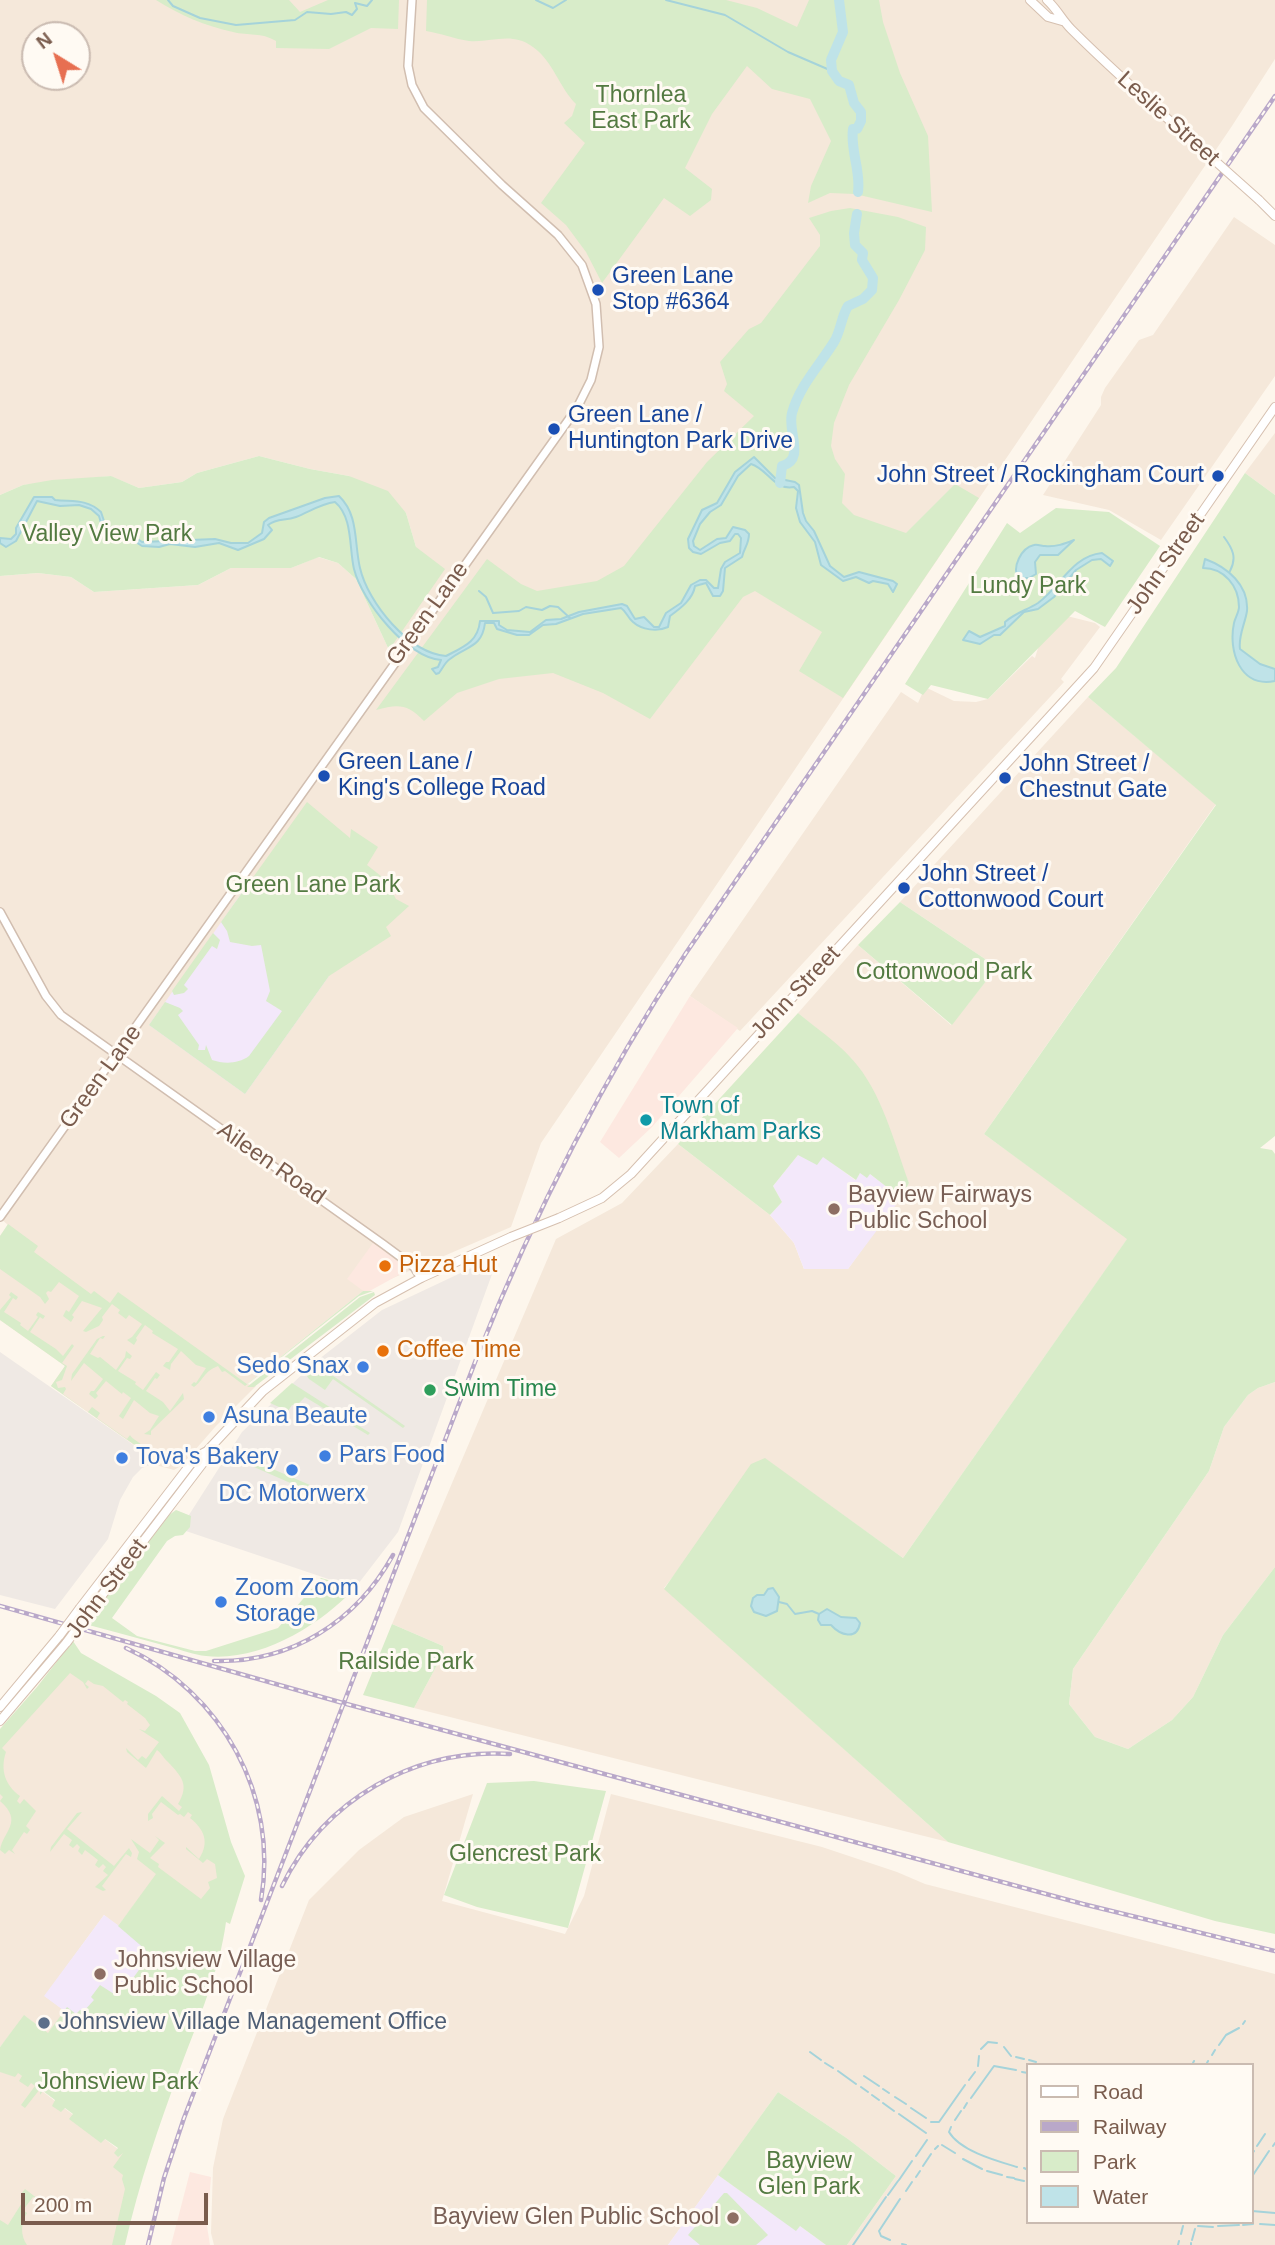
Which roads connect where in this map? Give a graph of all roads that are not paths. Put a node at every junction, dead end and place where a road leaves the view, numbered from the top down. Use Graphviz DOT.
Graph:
graph roads {
  1 [pos="412,0"];
  2 [pos="1030,0"];
  3 [pos="1047,0"];
  4 [pos="1062,20"];
  5 [pos="1275,216"];
  6 [pos="1275,407"];
  7 [pos="0,912"];
  8 [pos="117,1055"];
  9 [pos="0,1217"];
  10 [pos="421,1278"];
  11 [pos="63,1638"];
  12 [pos="0,1707"];
  13 [pos="0,1721"];
  1 -- 8 [label="street, Green Lane"];
  2 -- 4 [label="main road, Leslie Street"];
  3 -- 4 [label="main road, Leslie Street"];
  4 -- 5 [label="main road, Leslie Street, bridge"];
  6 -- 10 [label="main road, John Street, bridge"];
  7 -- 8 [label="street, Aileen Road"];
  8 -- 9 [label="street, Green Lane"];
  8 -- 10 [label="street, Aileen Road"];
  10 -- 11 [label="main road, John Street, bridge"];
  11 -- 12 [label="main road, John Street"];
  11 -- 13 [label="main road, John Street"];
}
